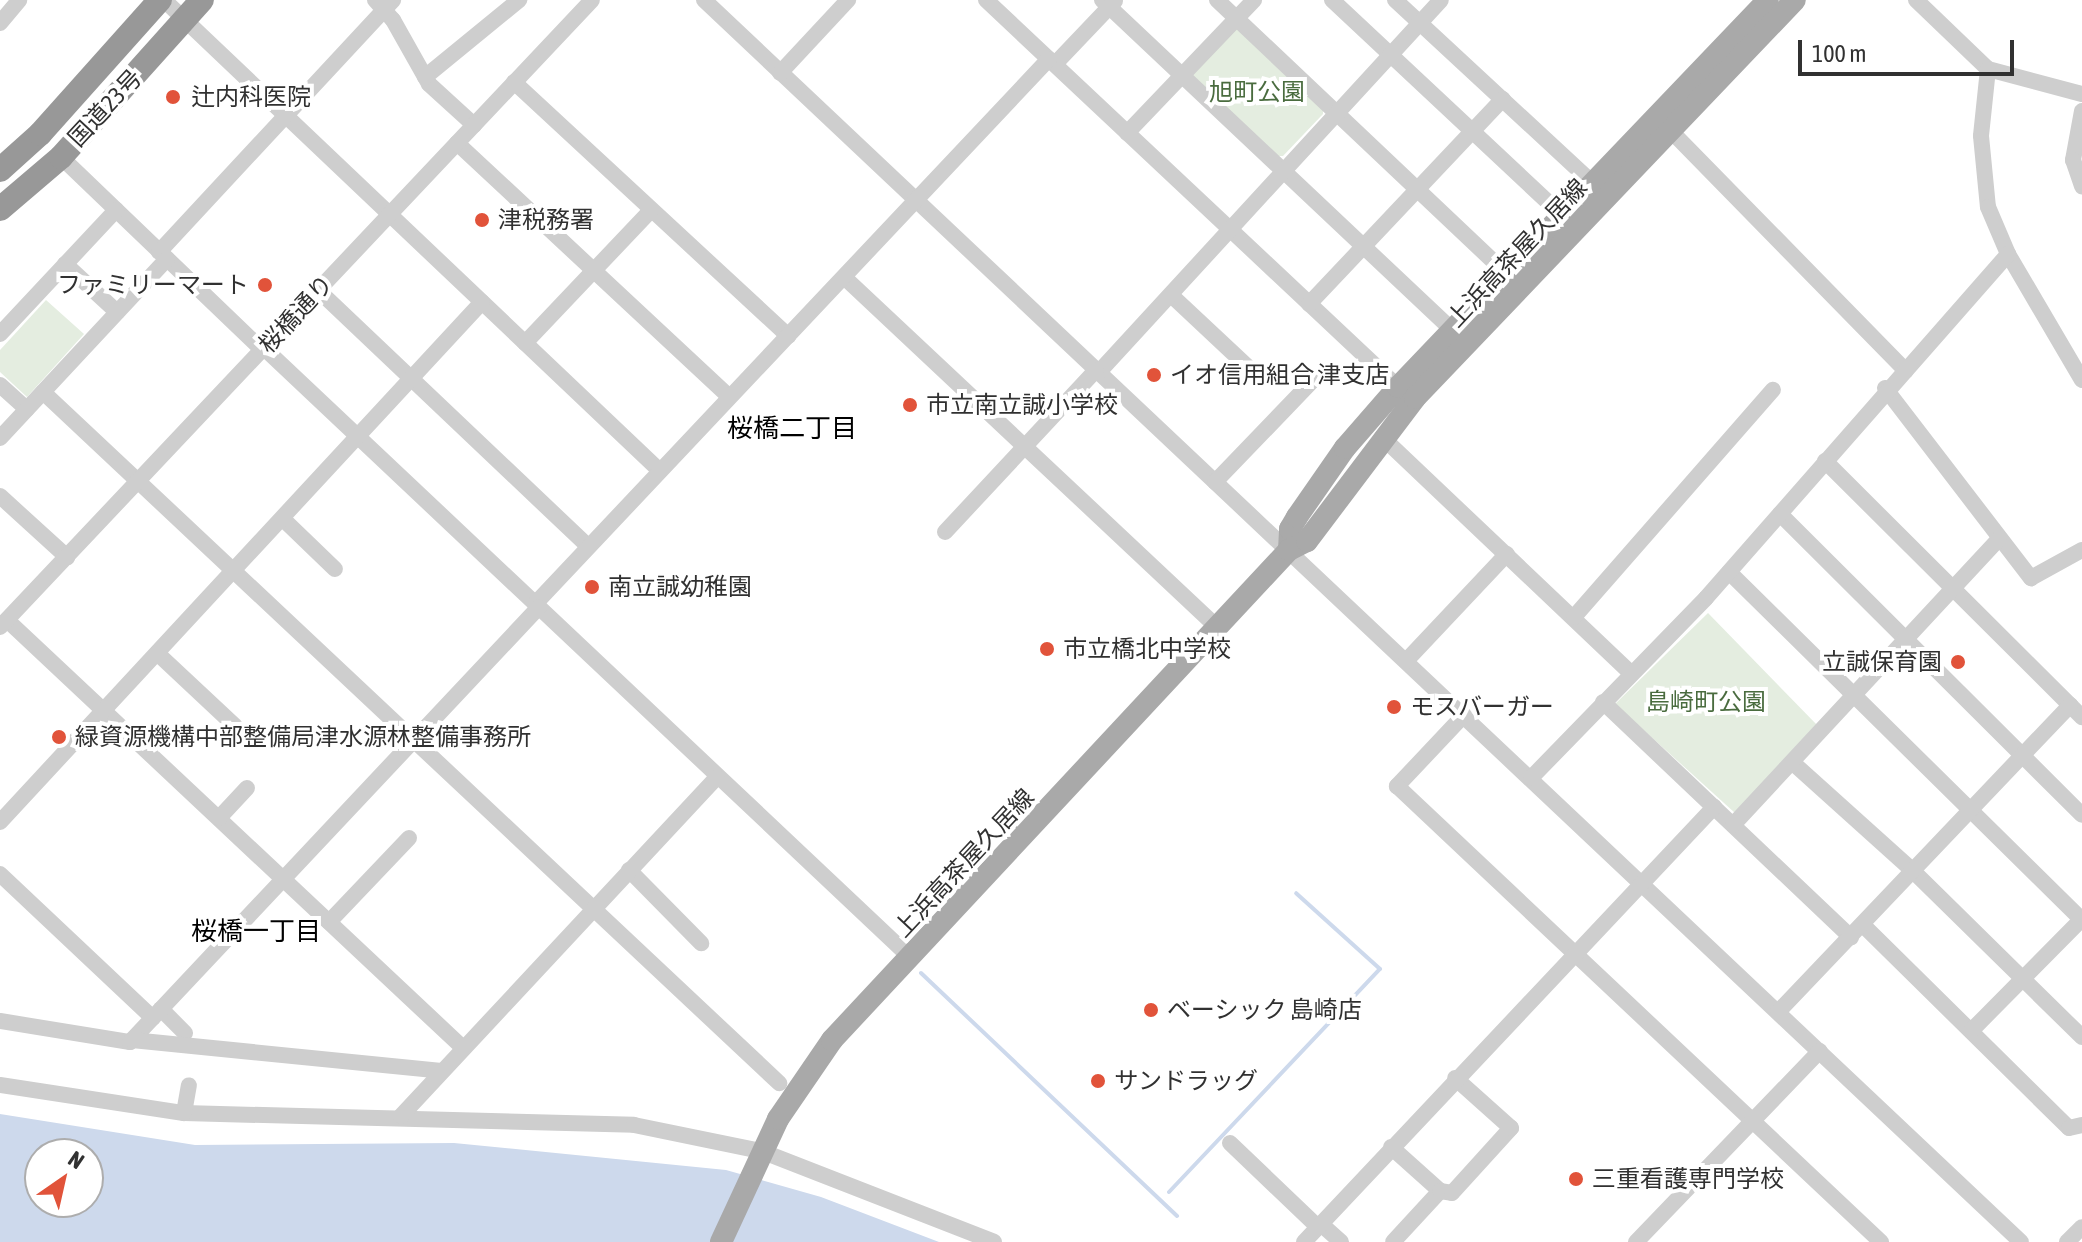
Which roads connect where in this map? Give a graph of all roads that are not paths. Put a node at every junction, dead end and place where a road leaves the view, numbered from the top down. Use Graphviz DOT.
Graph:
graph roads {
  1 [pos="19,0"];
  2 [pos="162,0"];
  3 [pos="202,0"];
  4 [pos="519,0"];
  5 [pos="592,0"];
  6 [pos="704,0"];
  7 [pos="848,0"];
  8 [pos="986,0"];
  9 [pos="1217,0"];
  10 [pos="1254,0"];
  11 [pos="1332,0"];
  12 [pos="1395,0"];
  13 [pos="1441,0"];
  14 [pos="1768,0"];
  15 [pos="1795,0"];
  16 [pos="1916,0"];
  17 [pos="1109,2"];
  18 [pos="384,3"];
  19 [pos="1236,18"];
  20 [pos="184,20"];
  21 [pos="0,23"];
  22 [pos="1419,23"];
  23 [pos="1390,54"];
  24 [pos="1052,61"];
  25 [pos="1988,69"];
  26 [pos="780,73"];
  27 [pos="1182,75"];
  28 [pos="425,77"];
  29 [pos="514,82"];
  30 [pos="2082,94"];
  31 [pos="1503,99"];
  32 [pos="2082,111"];
  33 [pos="1336,112"];
  34 [pos="285,116"];
  35 [pos="474,125"];
  36 [pos="1670,130"];
  37 [pos="1472,132"];
  38 [pos="1127,133"];
  39 [pos="457,143"];
  40 [pos="61,157"];
  41 [pos="1282,169"];
  42 [pos="0,170"];
  43 [pos="1594,184"];
  44 [pos="2082,186"];
  45 [pos="1418,189"];
  46 [pos="916,202"];
  47 [pos="0,209"];
  48 [pos="116,210"];
  49 [pos="651,210"];
  50 [pos="390,214"];
  51 [pos="1563,216"];
  52 [pos="1228,228"];
  53 [pos="1364,247"];
  54 [pos="2008,254"];
  55 [pos="163,255"];
  56 [pos="65,264"];
  57 [pos="592,270"];
  58 [pos="1507,274"];
  59 [pos="844,277"];
  60 [pos="318,290"];
  61 [pos="1171,295"];
  62 [pos="482,302"];
  63 [pos="1309,304"];
  64 [pos="117,312"];
  65 [pos="1452,330"];
  66 [pos="0,334"];
  67 [pos="788,336"];
  68 [pos="525,343"];
  69 [pos="263,349"];
  70 [pos="1247,366"];
  71 [pos="1097,371"];
  72 [pos="1906,371"];
  73 [pos="1316,377"];
  74 [pos="411,378"];
  75 [pos="2082,380"];
  76 [pos="0,385"];
  77 [pos="1398,387"];
  78 [pos="1885,388"];
  79 [pos="1773,390"];
  80 [pos="43,392"];
  81 [pos="729,397"];
  82 [pos="27,409"];
  83 [pos="1382,437"];
  84 [pos="0,438"];
  85 [pos="359,438"];
  86 [pos="1024,446"];
  87 [pos="1825,461"];
  88 [pos="660,471"];
  89 [pos="138,481"];
  90 [pos="1215,482"];
  91 [pos="0,496"];
  92 [pos="1780,514"];
  93 [pos="283,519"];
  94 [pos="945,532"];
  95 [pos="1999,539"];
  96 [pos="588,546"];
  97 [pos="1289,550"];
  98 [pos="2082,550"];
  99 [pos="1507,554"];
  100 [pos="67,557"];
  101 [pos="335,569"];
  102 [pos="234,571"];
  103 [pos="1729,572"];
  104 [pos="1954,589"];
  105 [pos="537,606"];
  106 [pos="1574,617"];
  107 [pos="4,624"];
  108 [pos="1218,628"];
  109 [pos="1906,641"];
  110 [pos="157,653"];
  111 [pos="1406,661"];
  112 [pos="1631,673"];
  113 [pos="1857,696"];
  114 [pos="1603,702"];
  115 [pos="103,710"];
  116 [pos="2076,711"];
  117 [pos="1464,715"];
  118 [pos="235,726"];
  119 [pos="414,741"];
  120 [pos="2022,756"];
  121 [pos="1792,762"];
  122 [pos="717,777"];
  123 [pos="1531,778"];
  124 [pos="247,788"];
  125 [pos="1714,807"];
  126 [pos="1971,810"];
  127 [pos="2082,815"];
  128 [pos="219,818"];
  129 [pos="0,822"];
  130 [pos="1733,825"];
  131 [pos="409,838"];
  132 [pos="629,870"];
  133 [pos="1913,871"];
  134 [pos="0,874"];
  135 [pos="284,879"];
  136 [pos="1642,884"];
  137 [pos="591,911"];
  138 [pos="2082,919"];
  139 [pos="329,922"];
  140 [pos="1857,931"];
  141 [pos="701,943"];
  142 [pos="1577,954"];
  143 [pos="911,958"];
  144 [pos="2023,978"];
  145 [pos="1778,1012"];
  146 [pos="157,1013"];
  147 [pos="0,1021"];
  148 [pos="1971,1031"];
  149 [pos="185,1033"];
  150 [pos="2082,1037"];
  151 [pos="132,1040"];
  152 [pos="462,1047"];
  153 [pos="1820,1051"];
  154 [pos="441,1071"];
  155 [pos="1455,1078"];
  156 [pos="779,1083"];
  157 [pos="0,1085"];
  158 [pos="189,1085"];
  159 [pos="184,1113"];
  160 [pos="401,1116"];
  161 [pos="1754,1122"];
  162 [pos="2082,1125"];
  163 [pos="1230,1143"];
  164 [pos="1391,1147"];
  165 [pos="761,1151"];
  166 [pos="1440,1191"];
  167 [pos="1320,1226"];
  168 [pos="2082,1227"];
  169 [pos="721,1242"];
  170 [pos="994,1242"];
  171 [pos="1304,1242"];
  172 [pos="1341,1242"];
  173 [pos="1393,1242"];
  174 [pos="1636,1242"];
  175 [pos="1881,1242"];
  176 [pos="2021,1242"];
  177 [pos="2067,1242"];
  1 -- 21 [label="street"];
  2 -- 20 [label="street"];
  2 -- 42 [label="highway, 国道23号"];
  3 -- 20 [label="highway, 国道23号"];
  4 -- 28 [label="street"];
  5 -- 29 [label="street, 桜橋通り"];
  6 -- 26 [label="street"];
  7 -- 26 [label="street"];
  8 -- 24 [label="street"];
  9 -- 19 [label="street"];
  10 -- 19 [label="street"];
  11 -- 23 [label="street"];
  12 -- 22 [label="street"];
  13 -- 22 [label="street"];
  14 -- 43 [label="main road, 上浜高茶屋久居線"];
  15 -- 36 [label="main road, 上浜高茶屋久居線"];
  16 -- 25 [label="street"];
  17 -- 24 [label="street"];
  17 -- 27 [label="street"];
  18 -- 28 [label="street"];
  18 -- 34 [label="street"];
  19 -- 27 [label="street"];
  19 -- 33 [label="street"];
  20 -- 34 [label="street"];
  20 -- 40 [label="highway, 国道23号"];
  22 -- 23 [label="street"];
  22 -- 31 [label="street"];
  23 -- 33 [label="street"];
  23 -- 37 [label="street"];
  24 -- 38 [label="street"];
  24 -- 46 [label="street"];
  25 -- 30 [label="street"];
  25 -- 54 [label="street"];
  26 -- 46 [label="street"];
  27 -- 38 [label="street"];
  27 -- 41 [label="street"];
  28 -- 35 [label="street"];
  29 -- 35 [label="street, 桜橋通り"];
  29 -- 49 [label="street"];
  31 -- 37 [label="street"];
  31 -- 43 [label="street"];
  32 -- 44 [label="street"];
  33 -- 41 [label="street"];
  33 -- 45 [label="street"];
  34 -- 50 [label="street"];
  34 -- 55 [label="street"];
  35 -- 39 [label="street, 桜橋通り"];
  36 -- 72 [label="street"];
  36 -- 83 [label="main road, 上浜高茶屋久居線"];
  37 -- 45 [label="street"];
  37 -- 51 [label="street"];
  38 -- 52 [label="street"];
  39 -- 50 [label="street, 桜橋通り"];
  39 -- 57 [label="street"];
  40 -- 47 [label="highway, 国道23号"];
  40 -- 48 [label="street"];
  41 -- 52 [label="street"];
  41 -- 53 [label="street"];
  43 -- 51 [label="main road, 上浜高茶屋久居線"];
  45 -- 53 [label="street"];
  45 -- 58 [label="street"];
  46 -- 59 [label="street"];
  46 -- 71 [label="street"];
  48 -- 55 [label="street"];
  48 -- 56 [label="street"];
  49 -- 57 [label="street"];
  49 -- 67 [label="street"];
  50 -- 60 [label="street, 桜橋通り"];
  50 -- 62 [label="street"];
  51 -- 58 [label="main road, 上浜高茶屋久居線"];
  52 -- 61 [label="street"];
  52 -- 63 [label="street"];
  53 -- 63 [label="street"];
  53 -- 65 [label="street"];
  54 -- 72 [label="street"];
  54 -- 75 [label="street"];
  55 -- 64 [label="street"];
  55 -- 69 [label="street"];
  56 -- 64 [label="street"];
  56 -- 66 [label="street"];
  57 -- 68 [label="street"];
  57 -- 81 [label="street"];
  58 -- 65 [label="main road, 上浜高茶屋久居線"];
  59 -- 67 [label="street"];
  59 -- 86 [label="street"];
  60 -- 69 [label="street, 桜橋通り"];
  60 -- 74 [label="street"];
  61 -- 70 [label="street"];
  61 -- 71 [label="street"];
  62 -- 68 [label="street"];
  62 -- 74 [label="street"];
  63 -- 77 [label="street"];
  64 -- 80 [label="street"];
  65 -- 77 [label="main road, 上浜高茶屋久居線"];
  67 -- 81 [label="street"];
  68 -- 88 [label="street"];
  69 -- 85 [label="street"];
  69 -- 89 [label="street, 桜橋通り"];
  71 -- 86 [label="street"];
  71 -- 90 [label="street"];
  72 -- 78 [label="street"];
  73 -- 90 [label="street"];
  74 -- 85 [label="street"];
  74 -- 96 [label="street"];
  76 -- 82 [label="street"];
  77 -- 97 [label="main road, 上浜高茶屋久居線"];
  78 -- 87 [label="street"];
  78 -- 95 [label="street"];
  79 -- 106 [label="street"];
  80 -- 82 [label="street"];
  80 -- 89 [label="street"];
  81 -- 88 [label="street"];
  82 -- 84 [label="street"];
  83 -- 97 [label="main road, 上浜高茶屋久居線"];
  83 -- 99 [label="street"];
  85 -- 93 [label="street"];
  85 -- 105 [label="street"];
  86 -- 94 [label="street"];
  86 -- 108 [label="street"];
  87 -- 92 [label="street"];
  87 -- 104 [label="street"];
  88 -- 96 [label="street"];
  89 -- 100 [label="street, 桜橋通り"];
  89 -- 102 [label="street"];
  90 -- 97 [label="street"];
  91 -- 100 [label="street"];
  92 -- 103 [label="street"];
  92 -- 109 [label="street"];
  93 -- 101 [label="street"];
  93 -- 102 [label="street"];
  95 -- 98 [label="street"];
  95 -- 104 [label="street"];
  96 -- 105 [label="street"];
  97 -- 108 [label="main road, 上浜高茶屋久居線"];
  97 -- 111 [label="street"];
  99 -- 106 [label="street"];
  99 -- 111 [label="street"];
  100 -- 107 [label="street, 桜橋通り"];
  102 -- 110 [label="street"];
  102 -- 119 [label="street"];
  103 -- 112 [label="street"];
  103 -- 113 [label="street"];
  104 -- 109 [label="street"];
  104 -- 116 [label="street"];
  105 -- 119 [label="street"];
  105 -- 122 [label="street"];
  106 -- 112 [label="street"];
  107 -- 115 [label="street"];
  108 -- 143 [label="main road, 上浜高茶屋久居線"];
  109 -- 113 [label="street"];
  109 -- 120 [label="street"];
  110 -- 115 [label="street"];
  110 -- 118 [label="street"];
  111 -- 117 [label="street"];
  112 -- 114 [label="street"];
  113 -- 121 [label="street"];
  113 -- 126 [label="street"];
  114 -- 123 [label="street"];
  114 -- 125 [label="street"];
  115 -- 128 [label="street"];
  115 -- 129 [label="street"];
  116 -- 120 [label="street"];
  117 -- 123 [label="street"];
  117 -- 142 [label="street"];
  119 -- 135 [label="street"];
  119 -- 137 [label="street"];
  120 -- 126 [label="street"];
  120 -- 127 [label="street"];
  121 -- 130 [label="street"];
  121 -- 133 [label="street"];
  122 -- 132 [label="street"];
  122 -- 143 [label="street"];
  123 -- 136 [label="street"];
  124 -- 128 [label="street"];
  125 -- 130 [label="street"];
  125 -- 136 [label="street"];
  126 -- 133 [label="street"];
  126 -- 138 [label="street"];
  128 -- 135 [label="street"];
  130 -- 140 [label="street"];
  131 -- 139 [label="street"];
  132 -- 137 [label="street"];
  132 -- 141 [label="street"];
  133 -- 140 [label="street"];
  133 -- 144 [label="street"];
  134 -- 146 [label="street"];
  135 -- 139 [label="street"];
  135 -- 146 [label="street"];
  136 -- 142 [label="street"];
  136 -- 145 [label="street"];
  137 -- 152 [label="street"];
  137 -- 156 [label="street"];
  138 -- 144 [label="street"];
  139 -- 152 [label="street"];
  140 -- 145 [label="street"];
  140 -- 148 [label="street"];
  142 -- 155 [label="street"];
  142 -- 161 [label="street"];
  143 -- 165 [label="main road, 上浜高茶屋久居線"];
  144 -- 148 [label="street"];
  144 -- 150 [label="street"];
  145 -- 153 [label="street"];
  146 -- 149 [label="street"];
  146 -- 151 [label="street"];
  147 -- 151 [label="street"];
  148 -- 162 [label="street"];
  151 -- 154 [label="street"];
  152 -- 154 [label="street"];
  153 -- 161 [label="street"];
  153 -- 176 [label="street"];
  154 -- 160 [label="street"];
  155 -- 164 [label="street"];
  155 -- 166 [label="street"];
  157 -- 159 [label="street"];
  158 -- 159 [label="street"];
  159 -- 160 [label="street"];
  160 -- 165 [label="street"];
  161 -- 174 [label="street"];
  161 -- 175 [label="street"];
  163 -- 167 [label="street"];
  164 -- 166 [label="street"];
  164 -- 167 [label="street"];
  165 -- 169 [label="main road, 上浜高茶屋久居線"];
  165 -- 170 [label="street"];
  166 -- 173 [label="street"];
  167 -- 171 [label="street"];
  167 -- 172 [label="street"];
  168 -- 177 [label="street"];
}
